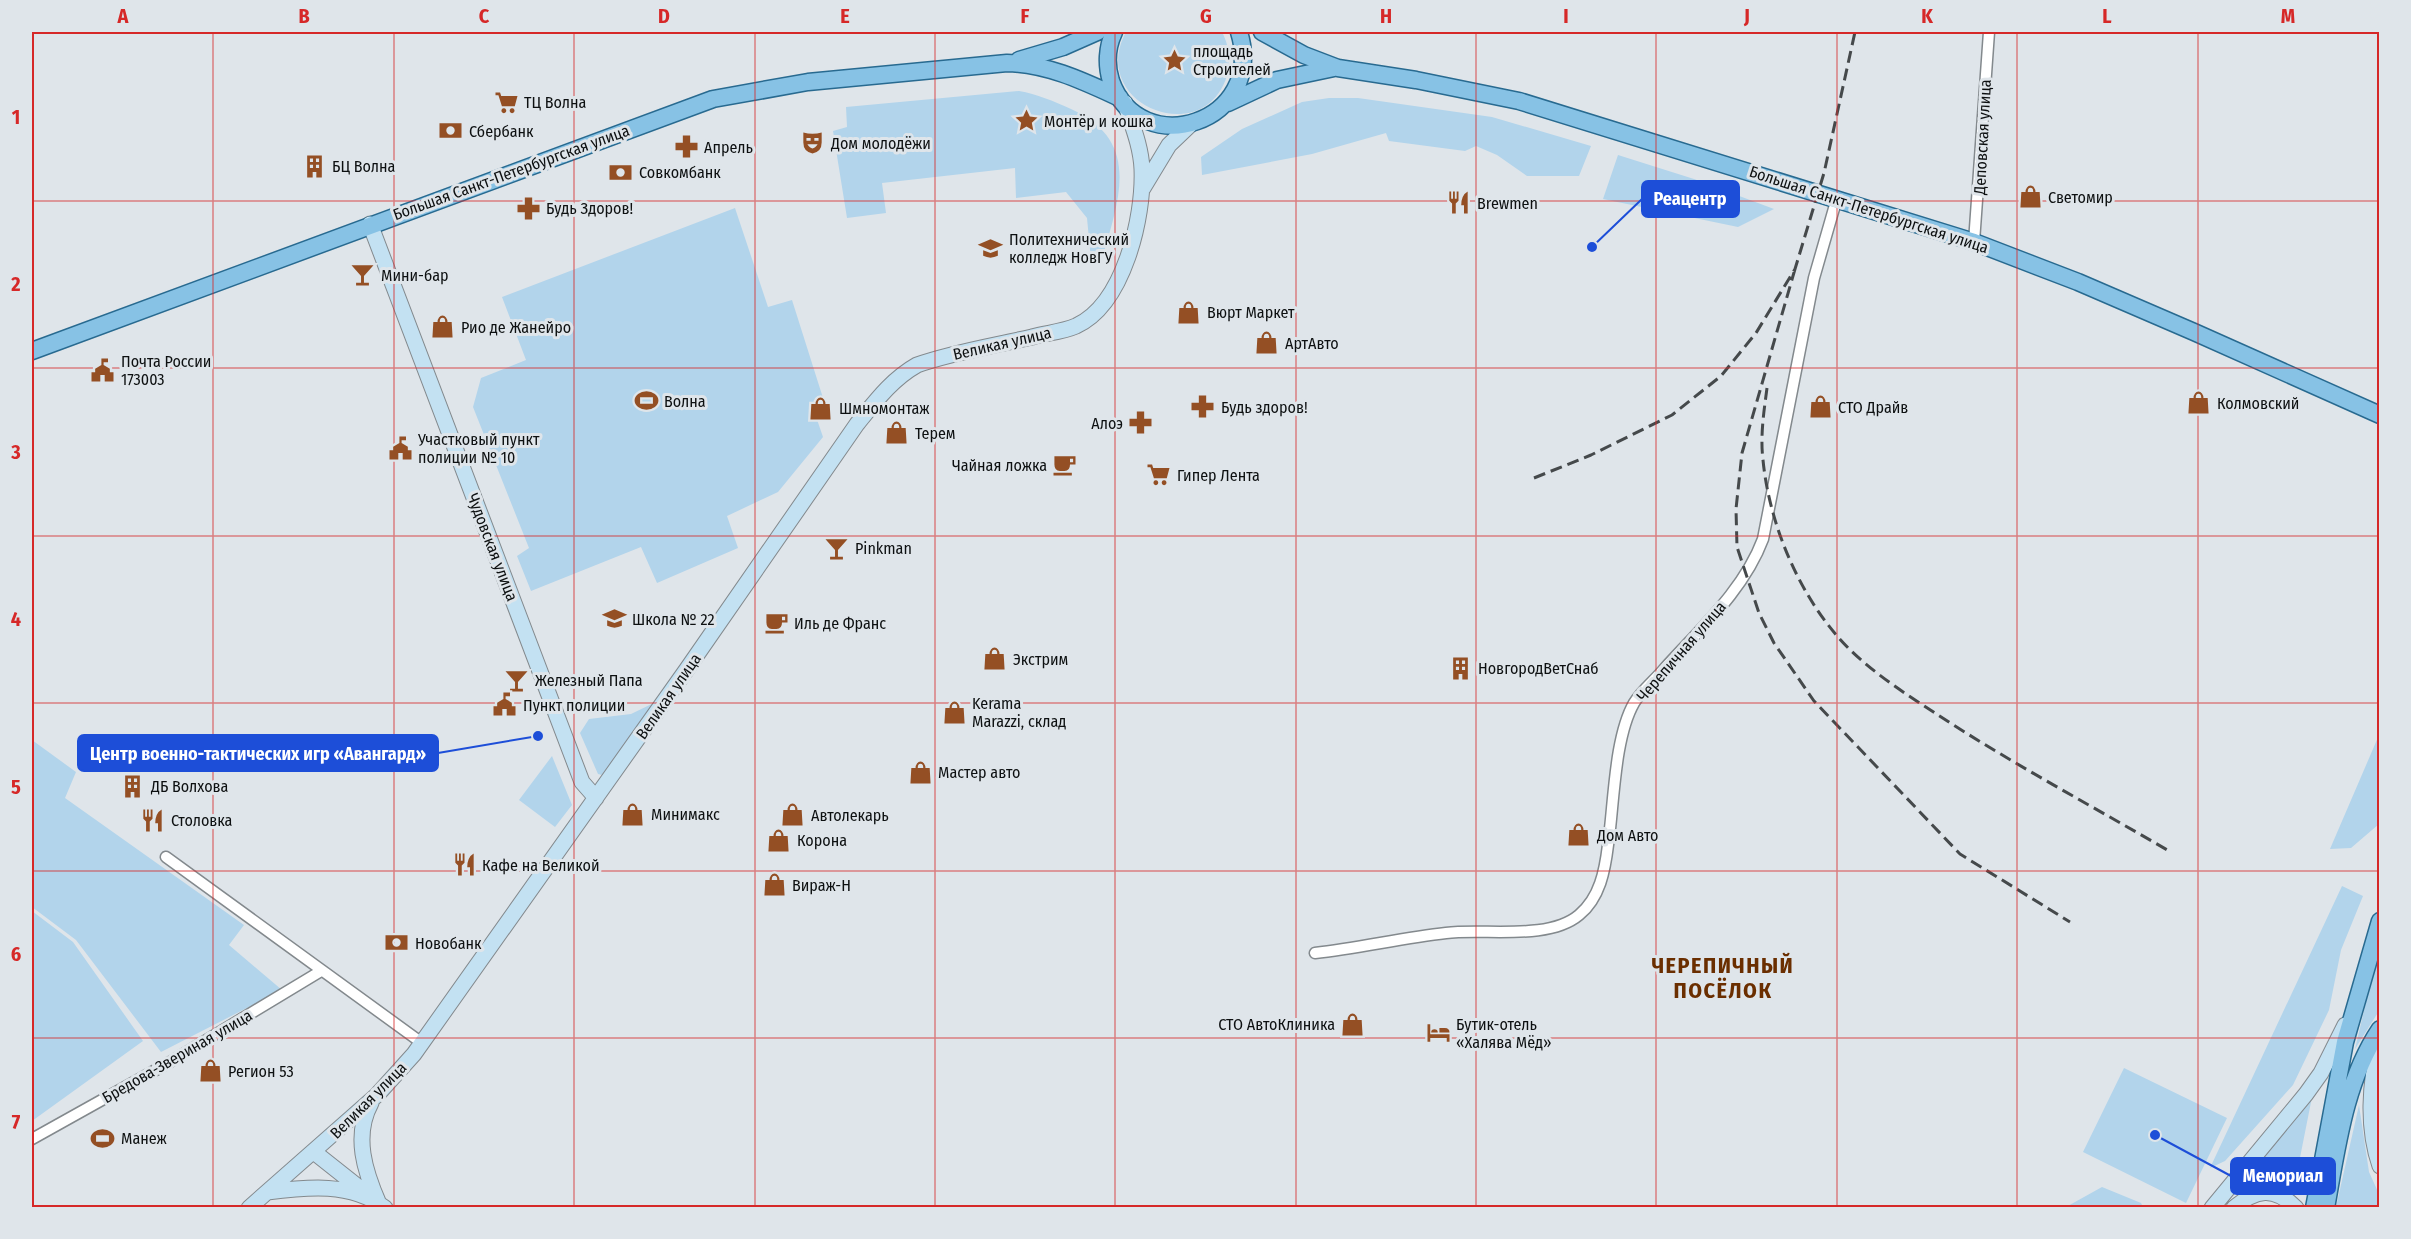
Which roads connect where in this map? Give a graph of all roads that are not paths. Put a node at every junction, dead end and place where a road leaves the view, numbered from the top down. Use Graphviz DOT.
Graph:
graph roads {
  1 [pos="1096,32"];
  2 [pos="1114,32"];
  3 [pos="1239,32"];
  4 [pos="1262,32"];
  5 [pos="1989,32"];
  6 [pos="1007,63"];
  7 [pos="1338,68"];
  8 [pos="1122,101"];
  9 [pos="1224,105"];
  10 [pos="1192,123"];
  11 [pos="1142,190"];
  12 [pos="1837,198"];
  13 [pos="370,224"];
  14 [pos="1974,242"];
  15 [pos="32,351"];
  16 [pos="2379,415"];
  17 [pos="596,798"];
  18 [pos="166,857"];
  19 [pos="2379,921"];
  20 [pos="1316,952"];
  21 [pos="321,971"];
  22 [pos="2353,1008"];
  23 [pos="2379,1029"];
  24 [pos="422,1043"];
  25 [pos="2379,1046"];
  26 [pos="377,1095"];
  27 [pos="32,1139"];
  28 [pos="314,1152"];
  29 [pos="2379,1166"];
  30 [pos="267,1192"];
  31 [pos="382,1206"];
  32 [pos="249,1208"];
  33 [pos="2212,1208"];
  34 [pos="2234,1208"];
  35 [pos="2296,1208"];
  36 [pos="2314,1208"];
  37 [pos="2326,1208"];
  1 -- 6 [label="main road, Большая Санкт-Петербургская улица"];
  2 -- 8 [label="main road"];
  3 -- 9 [label="main road"];
  4 -- 7 [label="main road, Большая Санкт-Петербургская улица"];
  5 -- 14 [label="street, Деповская улица"];
  6 -- 8 [label="main road, Большая Санкт-Петербургская улица"];
  6 -- 13 [label="main road, Большая Санкт-Петербургская улица"];
  7 -- 9 [label="main road, Большая Санкт-Петербургская улица"];
  7 -- 12 [label="main road, Большая Санкт-Петербургская улица"];
  8 -- 10 [label="main road"];
  8 -- 11 [label="main road"];
  9 -- 10 [label="main road"];
  10 -- 11 [label="main road"];
  11 -- 17 [label="main road, Великая улица"];
  12 -- 14 [label="main road, Большая Санкт-Петербургская улица"];
  12 -- 20 [label="street, Черепичная улица"];
  13 -- 15 [label="main road, Большая Санкт-Петербургская улица"];
  13 -- 17 [label="main road, Чудовская улица"];
  14 -- 16 [label="main road, Большая Санкт-Петербургская улица"];
  17 -- 24 [label="main road, Великая улица"];
  18 -- 21 [label="street"];
  19 -- 22 [label="main road"];
  21 -- 24 [label="street"];
  21 -- 27 [label="street, Бредова-Звериная улица"];
  22 -- 33 [label="main road"];
  22 -- 36 [label="main road"];
  23 -- 37 [label="main road"];
  24 -- 26 [label="main road, Великая улица"];
  25 -- 29 [label="main road"];
  26 -- 28 [label="main road, Великая улица"];
  26 -- 31 [label="main road"];
  28 -- 30 [label="main road, Великая улица"];
  28 -- 31 [label="main road"];
  30 -- 31 [label="main road"];
  30 -- 32 [label="main road, Великая улица"];
  34 -- 35 [label="main road"];
}
